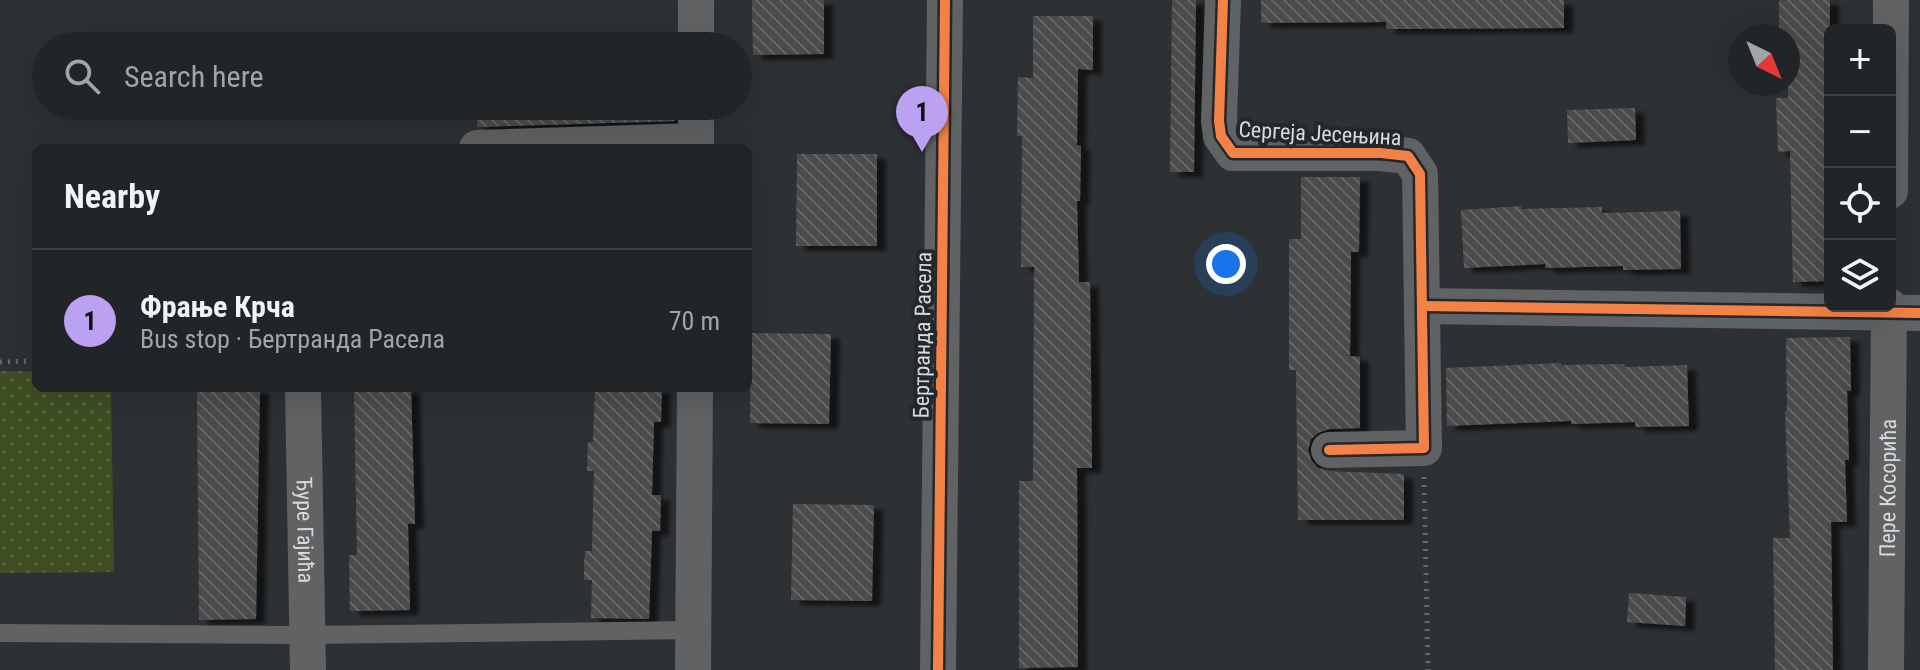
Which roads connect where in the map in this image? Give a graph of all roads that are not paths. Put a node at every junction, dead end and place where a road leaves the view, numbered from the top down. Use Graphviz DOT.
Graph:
graph roads {
  1 [pos="696,0"];
  2 [pos="945,0"];
  3 [pos="1223,0"];
  4 [pos="1891,0"];
  5 [pos="696,32"];
  6 [pos="696,120"];
  7 [pos="696,144"];
  8 [pos="1890,168"];
  9 [pos="1423,306"];
  10 [pos="1899,311"];
  11 [pos="303,392"];
  12 [pos="695,392"];
  13 [pos="1329,450"];
  14 [pos="694,630"];
  15 [pos="0,633"];
  16 [pos="308,653"];
  17 [pos="693,670"];
  18 [pos="938,670"];
  19 [pos="1886,670"];
  1 -- 5 [label="street"];
  2 -- 18 [label="street, Бертранда Расела"];
  3 -- 9 [label="street, Сергеја Јесењина"];
  4 -- 8 [label="street"];
  6 -- 7 [label="street"];
  9 -- 10 [label="street"];
  9 -- 13 [label="street, Сергеја Јесењина"];
  10 -- 19 [label="street, Пере Косорића"];
  11 -- 16 [label="street, Ђуре Гајића"];
  12 -- 14 [label="street"];
  14 -- 16 [label="lane"];
  14 -- 17 [label="street"];
  15 -- 16 [label="lane"];
}
